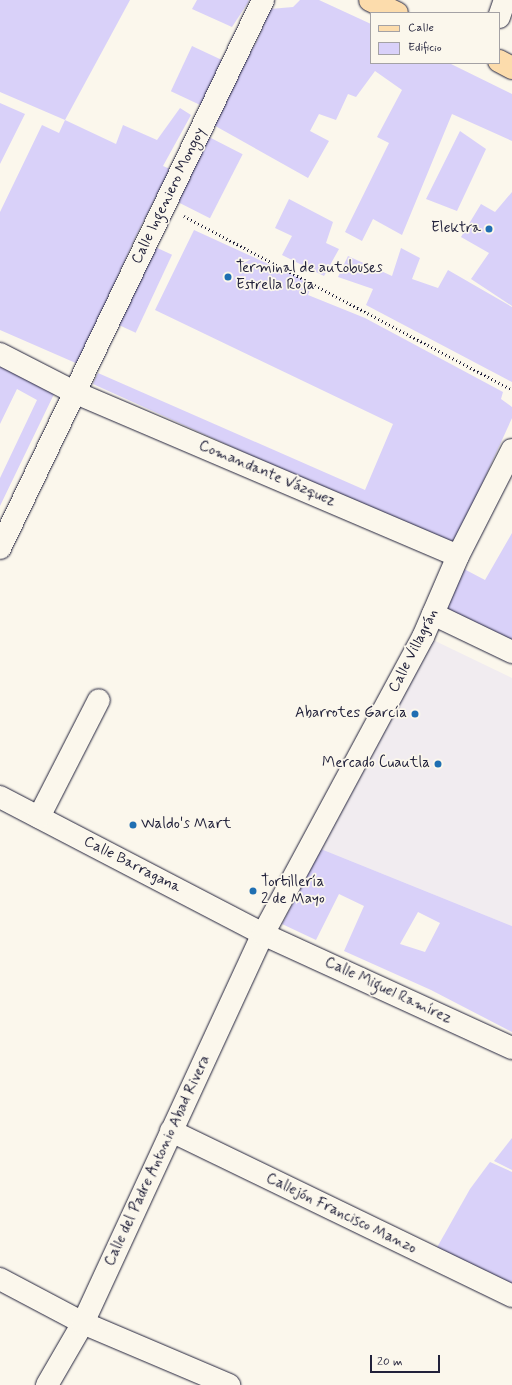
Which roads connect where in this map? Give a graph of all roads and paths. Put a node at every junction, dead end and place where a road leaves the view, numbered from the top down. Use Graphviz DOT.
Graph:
graph roads {
  1 [pos="263,0"];
  2 [pos="370,0"];
  3 [pos="505,0"];
  4 [pos="395,12"];
  5 [pos="500,14"];
  6 [pos="500,62"];
  7 [pos="512,68"];
  8 [pos="164,205"];
  9 [pos="0,354"];
  10 [pos="512,390"];
  11 [pos="76,393"];
  12 [pos="512,450"];
  13 [pos="0,548"];
  14 [pos="458,556"];
  15 [pos="433,614"];
  16 [pos="512,652"];
  17 [pos="99,700"];
  18 [pos="0,798"];
  19 [pos="39,817"];
  20 [pos="263,934"];
  21 [pos="512,1048"];
  22 [pos="171,1131"];
  23 [pos="0,1279"];
  24 [pos="512,1296"];
  25 [pos="84,1323"];
  26 [pos="47,1385"];
  27 [pos="229,1385"];
  1 -- 8 [label="street, Calle Ingeniero Mongoy"];
  2 -- 4 [label="main road"];
  3 -- 5 [label="street"];
  6 -- 7 [label="main road"];
  8 -- 10 [label="path"];
  8 -- 11 [label="street, Calle Ingeniero Mongoy"];
  9 -- 11 [label="street, Comandante Vázquez"];
  11 -- 13 [label="street, Calle Ingeniero Mongoy"];
  11 -- 14 [label="street, Comandante Vázquez"];
  12 -- 14 [label="street, Calle Villagrán"];
  14 -- 15 [label="street, Calle Villagrán"];
  15 -- 16 [label="street"];
  15 -- 20 [label="street, Calle Villagrán"];
  17 -- 19 [label="street"];
  18 -- 19 [label="street, Calle Barragana"];
  19 -- 20 [label="street, Calle Barragana"];
  20 -- 21 [label="street, Calle Miguel Ramírez"];
  20 -- 22 [label="street, Calle del Padre Antonio Abad Rivera"];
  22 -- 24 [label="street, Callejón Francisco Manzo"];
  22 -- 25 [label="street, Calle del Padre Antonio Abad Rivera"];
  23 -- 25 [label="street"];
  25 -- 26 [label="street, Calle del Padre Antonio Abad Rivera"];
  25 -- 27 [label="street"];
}
